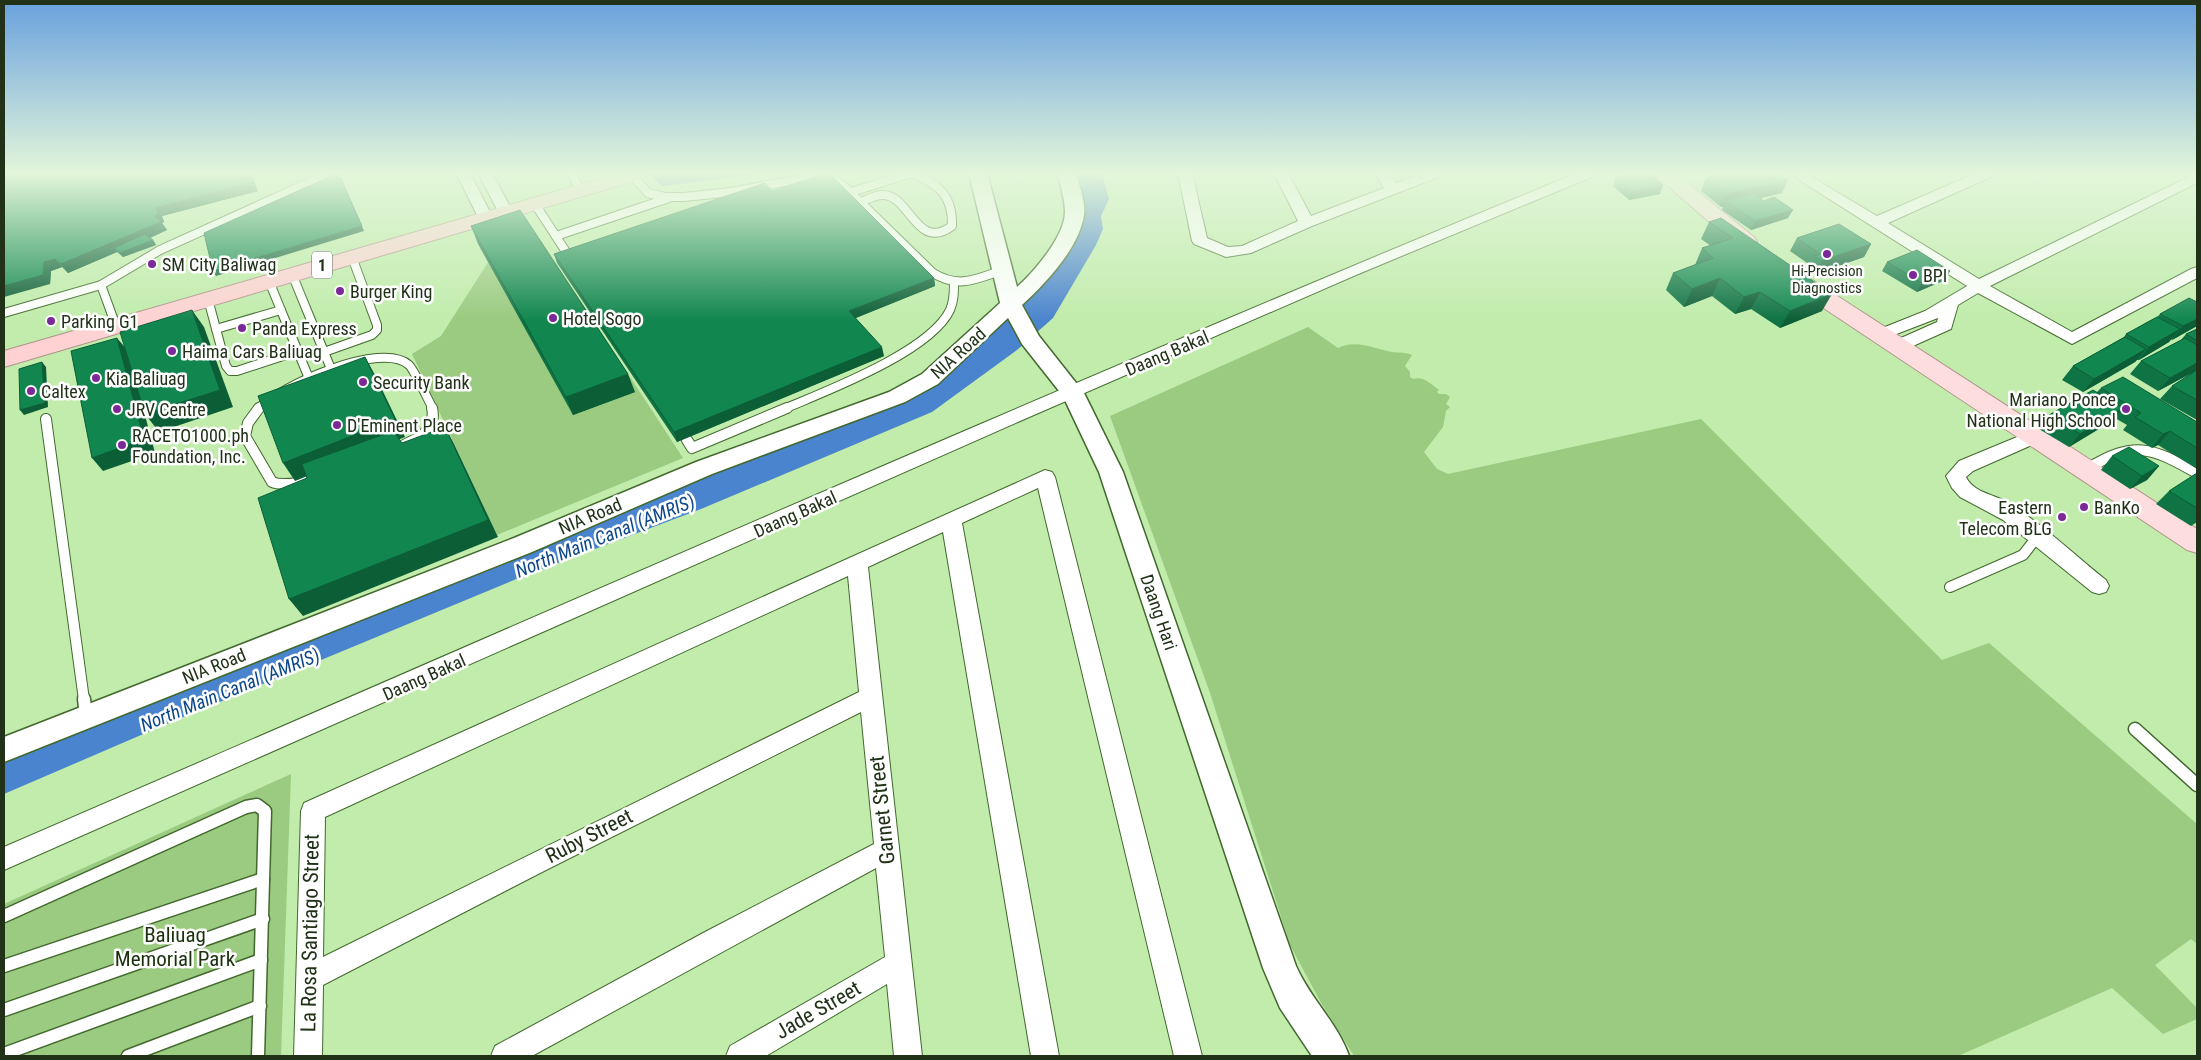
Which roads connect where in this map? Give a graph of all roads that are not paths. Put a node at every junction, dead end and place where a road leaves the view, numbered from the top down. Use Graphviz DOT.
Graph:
graph roads {
  1 [pos="221,222"];
  2 [pos="470,222"];
  3 [pos="547,222"];
  4 [pos="597,222"];
  5 [pos="882,222"];
  6 [pos="915,222"];
  7 [pos="953,222"];
  8 [pos="991,222"];
  9 [pos="1072,222"];
  10 [pos="1194,222"];
  11 [pos="1470,222"];
  12 [pos="1723,222"];
  13 [pos="1877,222"];
  14 [pos="2106,222"];
  15 [pos="1307,223"];
  16 [pos="556,236"];
  17 [pos="352,257"];
  18 [pos="570,258"];
  19 [pos="1003,270"];
  20 [pos="2197,272"];
  21 [pos="292,274"];
  22 [pos="269,281"];
  23 [pos="954,284"];
  24 [pos="100,285"];
  25 [pos="1978,286"];
  26 [pos="208,299"];
  27 [pos="281,310"];
  28 [pos="1015,312"];
  29 [pos="4,313"];
  30 [pos="116,326"];
  31 [pos="216,329"];
  32 [pos="1889,340"];
  33 [pos="298,351"];
  34 [pos="324,352"];
  35 [pos="4,360"];
  36 [pos="331,369"];
  37 [pos="308,376"];
  38 [pos="1073,393"];
  39 [pos="46,420"];
  40 [pos="2034,436"];
  41 [pos="687,440"];
  42 [pos="2087,470"];
  43 [pos="2197,473"];
  44 [pos="951,520"];
  45 [pos="2037,537"];
  46 [pos="2196,539"];
  47 [pos="857,563"];
  48 [pos="2099,586"];
  49 [pos="1950,587"];
  50 [pos="870,697"];
  51 [pos="86,716"];
  52 [pos="2135,729"];
  53 [pos="4,750"];
  54 [pos="2197,785"];
  55 [pos="886,850"];
  56 [pos="4,859"];
  57 [pos="263,879"];
  58 [pos="4,916"];
  59 [pos="262,919"];
  60 [pos="262,960"];
  61 [pos="897,964"];
  62 [pos="4,966"];
  63 [pos="310,978"];
  64 [pos="260,1006"];
  65 [pos="4,1010"];
  66 [pos="4,1054"];
  67 [pos="255,1055"];
  68 [pos="128,1056"];
  69 [pos="308,1056"];
  70 [pos="505,1056"];
  71 [pos="740,1056"];
  72 [pos="908,1056"];
  73 [pos="1044,1056"];
  74 [pos="1188,1056"];
  75 [pos="1332,1056"];
  1 -- 24 [label="lane"];
  2 -- 17 [label="highway, 1"];
  3 -- 16 [label="lane"];
  4 -- 16 [label="lane"];
  5 -- 23 [label="lane"];
  6 -- 7 [label="lane"];
  8 -- 19 [label="street, Daang Hari"];
  9 -- 28 [label="street, NIA Road"];
  10 -- 15 [label="street"];
  11 -- 38 [label="street, Daang Bakal"];
  12 -- 32 [label="main road"];
  13 -- 25 [label="street"];
  14 -- 25 [label="street"];
  16 -- 18 [label="lane"];
  17 -- 21 [label="highway, 1"];
  17 -- 34 [label="lane"];
  19 -- 23 [label="lane"];
  19 -- 28 [label="street, Daang Hari"];
  20 -- 25 [label="street"];
  21 -- 22 [label="highway, 1"];
  21 -- 34 [label="lane"];
  22 -- 26 [label="highway, 1"];
  22 -- 27 [label="lane"];
  23 -- 41 [label="lane"];
  24 -- 29 [label="lane"];
  24 -- 30 [label="lane"];
  25 -- 32 [label="street"];
  26 -- 30 [label="highway, 1"];
  26 -- 31 [label="lane"];
  27 -- 31 [label="lane"];
  27 -- 33 [label="lane"];
  28 -- 38 [label="street, Daang Hari"];
  28 -- 51 [label="street, NIA Road"];
  30 -- 35 [label="highway, 1"];
  31 -- 33 [label="lane"];
  32 -- 40 [label="main road"];
  33 -- 37 [label="lane"];
  34 -- 36 [label="lane"];
  36 -- 37 [label="lane"];
  36 -- 37 [label="lane"];
  38 -- 56 [label="street, Daang Bakal"];
  38 -- 75 [label="street, Daang Hari"];
  39 -- 51 [label="lane"];
  40 -- 42 [label="main road"];
  40 -- 45 [label="street"];
  42 -- 43 [label="lane"];
  42 -- 46 [label="main road"];
  44 -- 47 [label="street"];
  44 -- 73 [label="street"];
  44 -- 74 [label="street"];
  45 -- 48 [label="street"];
  45 -- 49 [label="lane"];
  47 -- 50 [label="street, Garnet Street"];
  47 -- 63 [label="street, La Rosa Santiago Street"];
  50 -- 55 [label="street, Garnet Street"];
  50 -- 63 [label="street, Ruby Street"];
  51 -- 53 [label="street, NIA Road"];
  52 -- 54 [label="lane"];
  55 -- 61 [label="street, Garnet Street"];
  55 -- 70 [label="street"];
  57 -- 58 [label="lane"];
  57 -- 59 [label="lane"];
  57 -- 62 [label="lane"];
  59 -- 60 [label="lane"];
  59 -- 65 [label="lane"];
  60 -- 64 [label="lane"];
  60 -- 66 [label="lane"];
  61 -- 71 [label="street, Jade Street"];
  61 -- 72 [label="street, Garnet Street"];
  63 -- 69 [label="street, La Rosa Santiago Street"];
  64 -- 67 [label="lane"];
  64 -- 68 [label="lane"];
}
